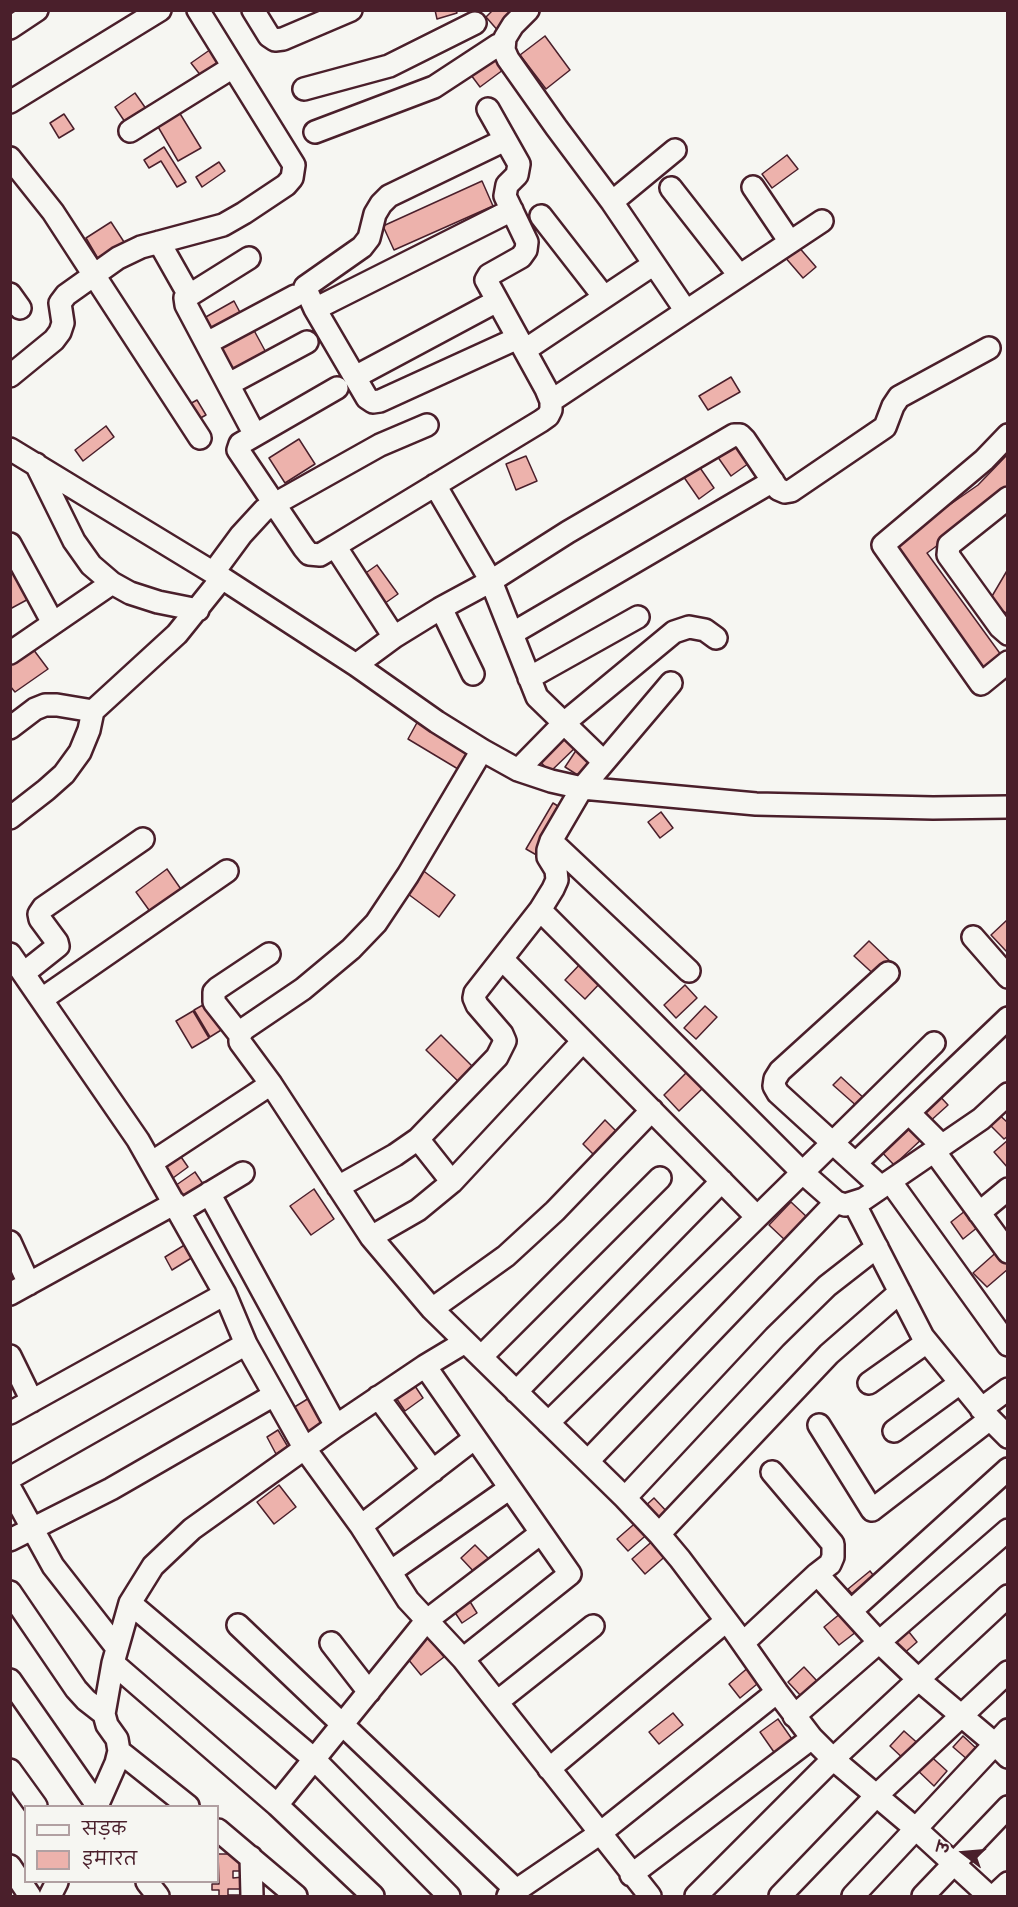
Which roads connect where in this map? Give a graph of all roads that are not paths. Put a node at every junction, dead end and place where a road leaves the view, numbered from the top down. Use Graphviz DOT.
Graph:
graph roads {
  1 [pos="37,10"];
  2 [pos="160,10"];
  3 [pos="198,10"];
  4 [pos="253,10"];
  5 [pos="351,10"];
  6 [pos="528,10"];
  7 [pos="470,17"];
  8 [pos="13,21"];
  9 [pos="501,47"];
  10 [pos="233,67"];
  11 [pos="304,89"];
  12 [pos="10,102"];
  13 [pos="488,109"];
  14 [pos="130,131"];
  15 [pos="315,132"];
  16 [pos="506,140"];
  17 [pos="675,150"];
  18 [pos="10,158"];
  19 [pos="753,186"];
  20 [pos="671,188"];
  21 [pos="612,202"];
  22 [pos="512,210"];
  23 [pos="542,216"];
  24 [pos="822,221"];
  25 [pos="159,242"];
  26 [pos="790,242"];
  27 [pos="249,258"];
  28 [pos="654,264"];
  29 [pos="95,274"];
  30 [pos="739,275"];
  31 [pos="189,295"];
  32 [pos="295,296"];
  33 [pos="604,297"];
  34 [pos="497,301"];
  35 [pos="315,309"];
  36 [pos="686,311"];
  37 [pos="307,342"];
  38 [pos="207,343"];
  39 [pos="522,344"];
  40 [pos="989,348"];
  41 [pos="10,376"];
  42 [pos="346,383"];
  43 [pos="229,384"];
  44 [pos="551,401"];
  45 [pos="427,425"];
  46 [pos="255,435"];
  47 [pos="1008,435"];
  48 [pos="200,438"];
  49 [pos="10,449"];
  50 [pos="35,464"];
  51 [pos="772,481"];
  52 [pos="435,485"];
  53 [pos="1008,498"];
  54 [pos="274,504"];
  55 [pos="335,546"];
  56 [pos="12,548"];
  57 [pos="217,575"];
  58 [pos="491,581"];
  59 [pos="112,583"];
  60 [pos="441,608"];
  61 [pos="198,610"];
  62 [pos="638,617"];
  63 [pos="53,623"];
  64 [pos="513,633"];
  65 [pos="1008,634"];
  66 [pos="394,637"];
  67 [pos="716,638"];
  68 [pos="14,643"];
  69 [pos="1008,662"];
  70 [pos="356,665"];
  71 [pos="473,674"];
  72 [pos="529,678"];
  73 [pos="670,682"];
  74 [pos="93,711"];
  75 [pos="564,723"];
  76 [pos="10,728"];
  77 [pos="482,750"];
  78 [pos="604,762"];
  79 [pos="518,770"];
  80 [pos="582,788"];
  81 [pos="1008,807"];
  82 [pos="10,818"];
  83 [pos="143,839"];
  84 [pos="551,841"];
  85 [pos="226,871"];
  86 [pos="540,910"];
  87 [pos="973,937"];
  88 [pos="269,954"];
  89 [pos="502,959"];
  90 [pos="16,965"];
  91 [pos="689,971"];
  92 [pos="888,973"];
  93 [pos="1008,977"];
  94 [pos="42,999"];
  95 [pos="1008,1018"];
  96 [pos="240,1035"];
  97 [pos="583,1041"];
  98 [pos="934,1043"];
  99 [pos="271,1084"];
  100 [pos="1008,1094"];
  101 [pos="651,1110"];
  102 [pos="909,1113"];
  103 [pos="417,1139"];
  104 [pos="833,1143"];
  105 [pos="938,1149"];
  106 [pos="151,1162"];
  107 [pos="856,1162"];
  108 [pos="243,1173"];
  109 [pos="803,1173"];
  110 [pos="660,1178"];
  111 [pos="722,1181"];
  112 [pos="452,1182"];
  113 [pos="885,1184"];
  114 [pos="338,1187"];
  115 [pos="1008,1189"];
  116 [pos="209,1193"];
  117 [pos="845,1203"];
  118 [pos="177,1207"];
  119 [pos="979,1213"];
  120 [pos="758,1217"];
  121 [pos="371,1237"];
  122 [pos="10,1242"];
  123 [pos="877,1247"];
  124 [pos="1008,1252"];
  125 [pos="20,1289"];
  126 [pos="900,1292"];
  127 [pos="225,1294"];
  128 [pos="432,1309"];
  129 [pos="465,1342"];
  130 [pos="927,1342"];
  131 [pos="246,1344"];
  132 [pos="1008,1345"];
  133 [pos="10,1356"];
  134 [pos="481,1358"];
  135 [pos="426,1366"];
  136 [pos="869,1383"];
  137 [pos="960,1383"];
  138 [pos="1008,1389"];
  139 [pos="516,1392"];
  140 [pos="274,1395"];
  141 [pos="378,1397"];
  142 [pos="32,1401"];
  143 [pos="10,1413"];
  144 [pos="986,1414"];
  145 [pos="549,1423"];
  146 [pos="819,1425"];
  147 [pos="336,1426"];
  148 [pos="894,1431"];
  149 [pos="1008,1437"];
  150 [pos="476,1438"];
  151 [pos="305,1449"];
  152 [pos="588,1461"];
  153 [pos="1008,1469"];
  154 [pos="432,1471"];
  155 [pos="772,1472"];
  156 [pos="10,1478"];
  157 [pos="10,1488"];
  158 [pos="510,1488"];
  159 [pos="625,1498"];
  160 [pos="361,1526"];
  161 [pos="32,1530"];
  162 [pos="1008,1530"];
  163 [pos="541,1533"];
  164 [pos="659,1534"];
  165 [pos="10,1540"];
  166 [pos="390,1572"];
  167 [pos="817,1574"];
  168 [pos="10,1592"];
  169 [pos="1008,1596"];
  170 [pos="130,1603"];
  171 [pos="852,1610"];
  172 [pos="426,1620"];
  173 [pos="726,1621"];
  174 [pos="238,1624"];
  175 [pos="593,1626"];
  176 [pos="879,1641"];
  177 [pos="331,1642"];
  178 [pos="743,1643"];
  179 [pos="115,1655"];
  180 [pos="462,1659"];
  181 [pos="1008,1672"];
  182 [pos="10,1680"];
  183 [pos="918,1680"];
  184 [pos="369,1692"];
  185 [pos="777,1692"];
  186 [pos="497,1702"];
  187 [pos="104,1714"];
  188 [pos="960,1715"];
  189 [pos="794,1716"];
  190 [pos="342,1724"];
  191 [pos="812,1738"];
  192 [pos="1003,1744"];
  193 [pos="119,1751"];
  194 [pos="314,1759"];
  195 [pos="833,1759"];
  196 [pos="549,1769"];
  197 [pos="11,1772"];
  198 [pos="876,1796"];
  199 [pos="35,1805"];
  200 [pos="96,1805"];
  201 [pos="97,1805"];
  202 [pos="187,1805"];
  203 [pos="277,1805"];
  204 [pos="1008,1807"];
  205 [pos="916,1829"];
  206 [pos="219,1831"];
  207 [pos="599,1834"];
  208 [pos="251,1857"];
  209 [pos="954,1864"];
  210 [pos="10,1866"];
  211 [pos="631,1875"];
  212 [pos="148,1883"];
  213 [pos="1008,1883"];
  214 [pos="512,1893"];
  215 [pos="30,1896"];
  216 [pos="158,1896"];
  217 [pos="252,1896"];
  218 [pos="296,1896"];
  219 [pos="373,1896"];
  220 [pos="449,1896"];
  221 [pos="650,1896"];
  222 [pos="696,1896"];
  223 [pos="780,1896"];
  224 [pos="853,1896"];
  225 [pos="923,1896"];
  226 [pos="989,1896"];
  227 [pos="994,1896"];
  1 -- 8 [label="street"];
  2 -- 12 [label="street"];
  3 -- 10 [label="street"];
  4 -- 5 [label="street"];
  6 -- 9 [label="street"];
  7 -- 9 [label="street"];
  7 -- 11 [label="street"];
  9 -- 15 [label="street"];
  9 -- 21 [label="street"];
  10 -- 14 [label="street"];
  10 -- 25 [label="street"];
  13 -- 16 [label="street"];
  16 -- 22 [label="street"];
  16 -- 35 [label="street"];
  17 -- 21 [label="street"];
  18 -- 29 [label="street"];
  19 -- 26 [label="street"];
  20 -- 30 [label="street"];
  21 -- 28 [label="street"];
  22 -- 34 [label="street"];
  22 -- 35 [label="street"];
  23 -- 33 [label="street"];
  24 -- 26 [label="street"];
  25 -- 29 [label="street"];
  25 -- 31 [label="street"];
  26 -- 30 [label="street"];
  27 -- 31 [label="street"];
  28 -- 33 [label="street"];
  28 -- 36 [label="street"];
  29 -- 41 [label="street"];
  29 -- 48 [label="street"];
  30 -- 36 [label="street"];
  31 -- 38 [label="street"];
  32 -- 38 [label="street"];
  33 -- 39 [label="street"];
  34 -- 39 [label="street"];
  34 -- 42 [label="street"];
  35 -- 42 [label="street"];
  36 -- 44 [label="street"];
  37 -- 43 [label="street"];
  38 -- 43 [label="street"];
  39 -- 42 [label="street"];
  39 -- 44 [label="street"];
  40 -- 51 [label="street"];
  42 -- 46 [label="street"];
  43 -- 46 [label="street"];
  44 -- 52 [label="street"];
  45 -- 54 [label="street"];
  46 -- 54 [label="street"];
  47 -- 69 [label="street"];
  49 -- 50 [label="street"];
  50 -- 57 [label="street"];
  50 -- 59 [label="street"];
  51 -- 58 [label="street"];
  51 -- 64 [label="street"];
  52 -- 55 [label="street"];
  52 -- 58 [label="street"];
  53 -- 65 [label="street"];
  54 -- 55 [label="street"];
  54 -- 57 [label="street"];
  55 -- 66 [label="street"];
  56 -- 63 [label="street"];
  57 -- 61 [label="street"];
  57 -- 70 [label="street"];
  58 -- 60 [label="street"];
  58 -- 64 [label="street"];
  59 -- 61 [label="street"];
  59 -- 63 [label="street"];
  60 -- 66 [label="street"];
  60 -- 71 [label="street"];
  61 -- 74 [label="street"];
  62 -- 72 [label="street"];
  63 -- 68 [label="street"];
  64 -- 72 [label="street"];
  66 -- 70 [label="street"];
  67 -- 75 [label="street"];
  70 -- 77 [label="street"];
  72 -- 75 [label="street"];
  73 -- 78 [label="street"];
  74 -- 76 [label="street"];
  74 -- 82 [label="street"];
  75 -- 78 [label="street"];
  75 -- 79 [label="street"];
  77 -- 79 [label="street"];
  77 -- 96 [label="street"];
  78 -- 80 [label="street"];
  79 -- 80 [label="street"];
  80 -- 81 [label="street"];
  80 -- 84 [label="street"];
  83 -- 90 [label="street"];
  84 -- 86 [label="street"];
  84 -- 91 [label="street"];
  85 -- 94 [label="street"];
  86 -- 89 [label="street"];
  86 -- 109 [label="street"];
  87 -- 93 [label="street"];
  88 -- 96 [label="street"];
  89 -- 97 [label="street"];
  89 -- 103 [label="street"];
  90 -- 94 [label="street"];
  92 -- 104 [label="street"];
  94 -- 106 [label="street"];
  95 -- 102 [label="street"];
  96 -- 99 [label="street"];
  97 -- 101 [label="street"];
  97 -- 112 [label="street"];
  98 -- 104 [label="street"];
  99 -- 106 [label="street"];
  99 -- 114 [label="street"];
  100 -- 105 [label="street"];
  101 -- 111 [label="street"];
  101 -- 128 [label="street"];
  102 -- 105 [label="street"];
  102 -- 107 [label="street"];
  103 -- 112 [label="street"];
  103 -- 114 [label="street"];
  104 -- 107 [label="street"];
  104 -- 109 [label="street"];
  105 -- 113 [label="street"];
  105 -- 119 [label="street"];
  106 -- 118 [label="street"];
  107 -- 113 [label="street"];
  108 -- 116 [label="street"];
  109 -- 117 [label="street"];
  109 -- 120 [label="street"];
  110 -- 134 [label="street"];
  111 -- 120 [label="street"];
  111 -- 139 [label="street"];
  112 -- 121 [label="street"];
  113 -- 117 [label="street"];
  113 -- 132 [label="street"];
  114 -- 121 [label="street"];
  115 -- 119 [label="street"];
  116 -- 118 [label="street"];
  116 -- 147 [label="street"];
  117 -- 123 [label="street"];
  117 -- 152 [label="street"];
  118 -- 125 [label="street"];
  118 -- 127 [label="street"];
  119 -- 124 [label="street"];
  120 -- 145 [label="street"];
  121 -- 128 [label="street"];
  122 -- 125 [label="street"];
  123 -- 126 [label="street"];
  123 -- 159 [label="street"];
  126 -- 130 [label="street"];
  126 -- 164 [label="street"];
  127 -- 131 [label="street"];
  127 -- 142 [label="street"];
  128 -- 129 [label="street"];
  129 -- 134 [label="street"];
  129 -- 135 [label="street"];
  130 -- 136 [label="street"];
  130 -- 137 [label="street"];
  131 -- 140 [label="street"];
  131 -- 156 [label="street"];
  133 -- 142 [label="street"];
  134 -- 139 [label="street"];
  135 -- 141 [label="street"];
  135 -- 150 [label="street"];
  137 -- 144 [label="street"];
  137 -- 148 [label="street"];
  138 -- 144 [label="street"];
  139 -- 145 [label="street"];
  140 -- 151 [label="street"];
  140 -- 161 [label="street"];
  141 -- 147 [label="street"];
  141 -- 154 [label="street"];
  142 -- 143 [label="street"];
  144 -- 146 [label="street"];
  144 -- 149 [label="street"];
  145 -- 152 [label="street"];
  147 -- 151 [label="street"];
  150 -- 154 [label="street"];
  150 -- 158 [label="street"];
  151 -- 160 [label="street"];
  151 -- 170 [label="street"];
  152 -- 159 [label="street"];
  153 -- 171 [label="street"];
  154 -- 160 [label="street"];
  155 -- 167 [label="street"];
  157 -- 161 [label="street"];
  158 -- 163 [label="street"];
  158 -- 166 [label="street"];
  159 -- 164 [label="street"];
  160 -- 166 [label="street"];
  161 -- 165 [label="street"];
  161 -- 179 [label="street"];
  162 -- 176 [label="street"];
  163 -- 172 [label="street"];
  163 -- 180 [label="street"];
  164 -- 173 [label="street"];
  166 -- 172 [label="street"];
  167 -- 171 [label="street"];
  167 -- 178 [label="street"];
  168 -- 187 [label="street"];
  169 -- 183 [label="street"];
  170 -- 179 [label="street"];
  170 -- 194 [label="street"];
  171 -- 176 [label="street"];
  172 -- 180 [label="street"];
  172 -- 184 [label="street"];
  173 -- 178 [label="street"];
  173 -- 196 [label="street"];
  174 -- 190 [label="street"];
  175 -- 186 [label="street"];
  176 -- 183 [label="street"];
  176 -- 189 [label="street"];
  177 -- 184 [label="street"];
  178 -- 185 [label="street"];
  179 -- 187 [label="street"];
  179 -- 203 [label="street"];
  180 -- 186 [label="street"];
  181 -- 188 [label="street"];
  182 -- 200 [label="street"];
  183 -- 188 [label="street"];
  183 -- 195 [label="street"];
  184 -- 190 [label="street"];
  185 -- 189 [label="street"];
  185 -- 207 [label="street"];
  186 -- 196 [label="street"];
  187 -- 193 [label="street"];
  188 -- 192 [label="street"];
  188 -- 198 [label="street"];
  189 -- 191 [label="street"];
  190 -- 194 [label="street"];
  190 -- 214 [label="street"];
  191 -- 195 [label="street"];
  191 -- 211 [label="street"];
  192 -- 205 [label="street"];
  193 -- 201 [label="street"];
  193 -- 202 [label="street"];
  194 -- 203 [label="street"];
  194 -- 220 [label="street"];
  195 -- 198 [label="street"];
  195 -- 222 [label="street"];
  196 -- 207 [label="street"];
  197 -- 199 [label="street"];
  198 -- 205 [label="street"];
  198 -- 223 [label="street"];
  203 -- 219 [label="street"];
  204 -- 209 [label="street"];
  205 -- 209 [label="street"];
  205 -- 224 [label="street"];
  206 -- 208 [label="street"];
  207 -- 211 [label="street"];
  207 -- 214 [label="street"];
  208 -- 217 [label="street"];
  208 -- 218 [label="street"];
  209 -- 225 [label="street"];
  209 -- 226 [label="street"];
  210 -- 215 [label="street"];
  211 -- 221 [label="street"];
  212 -- 216 [label="street"];
  213 -- 227 [label="street"];
}
